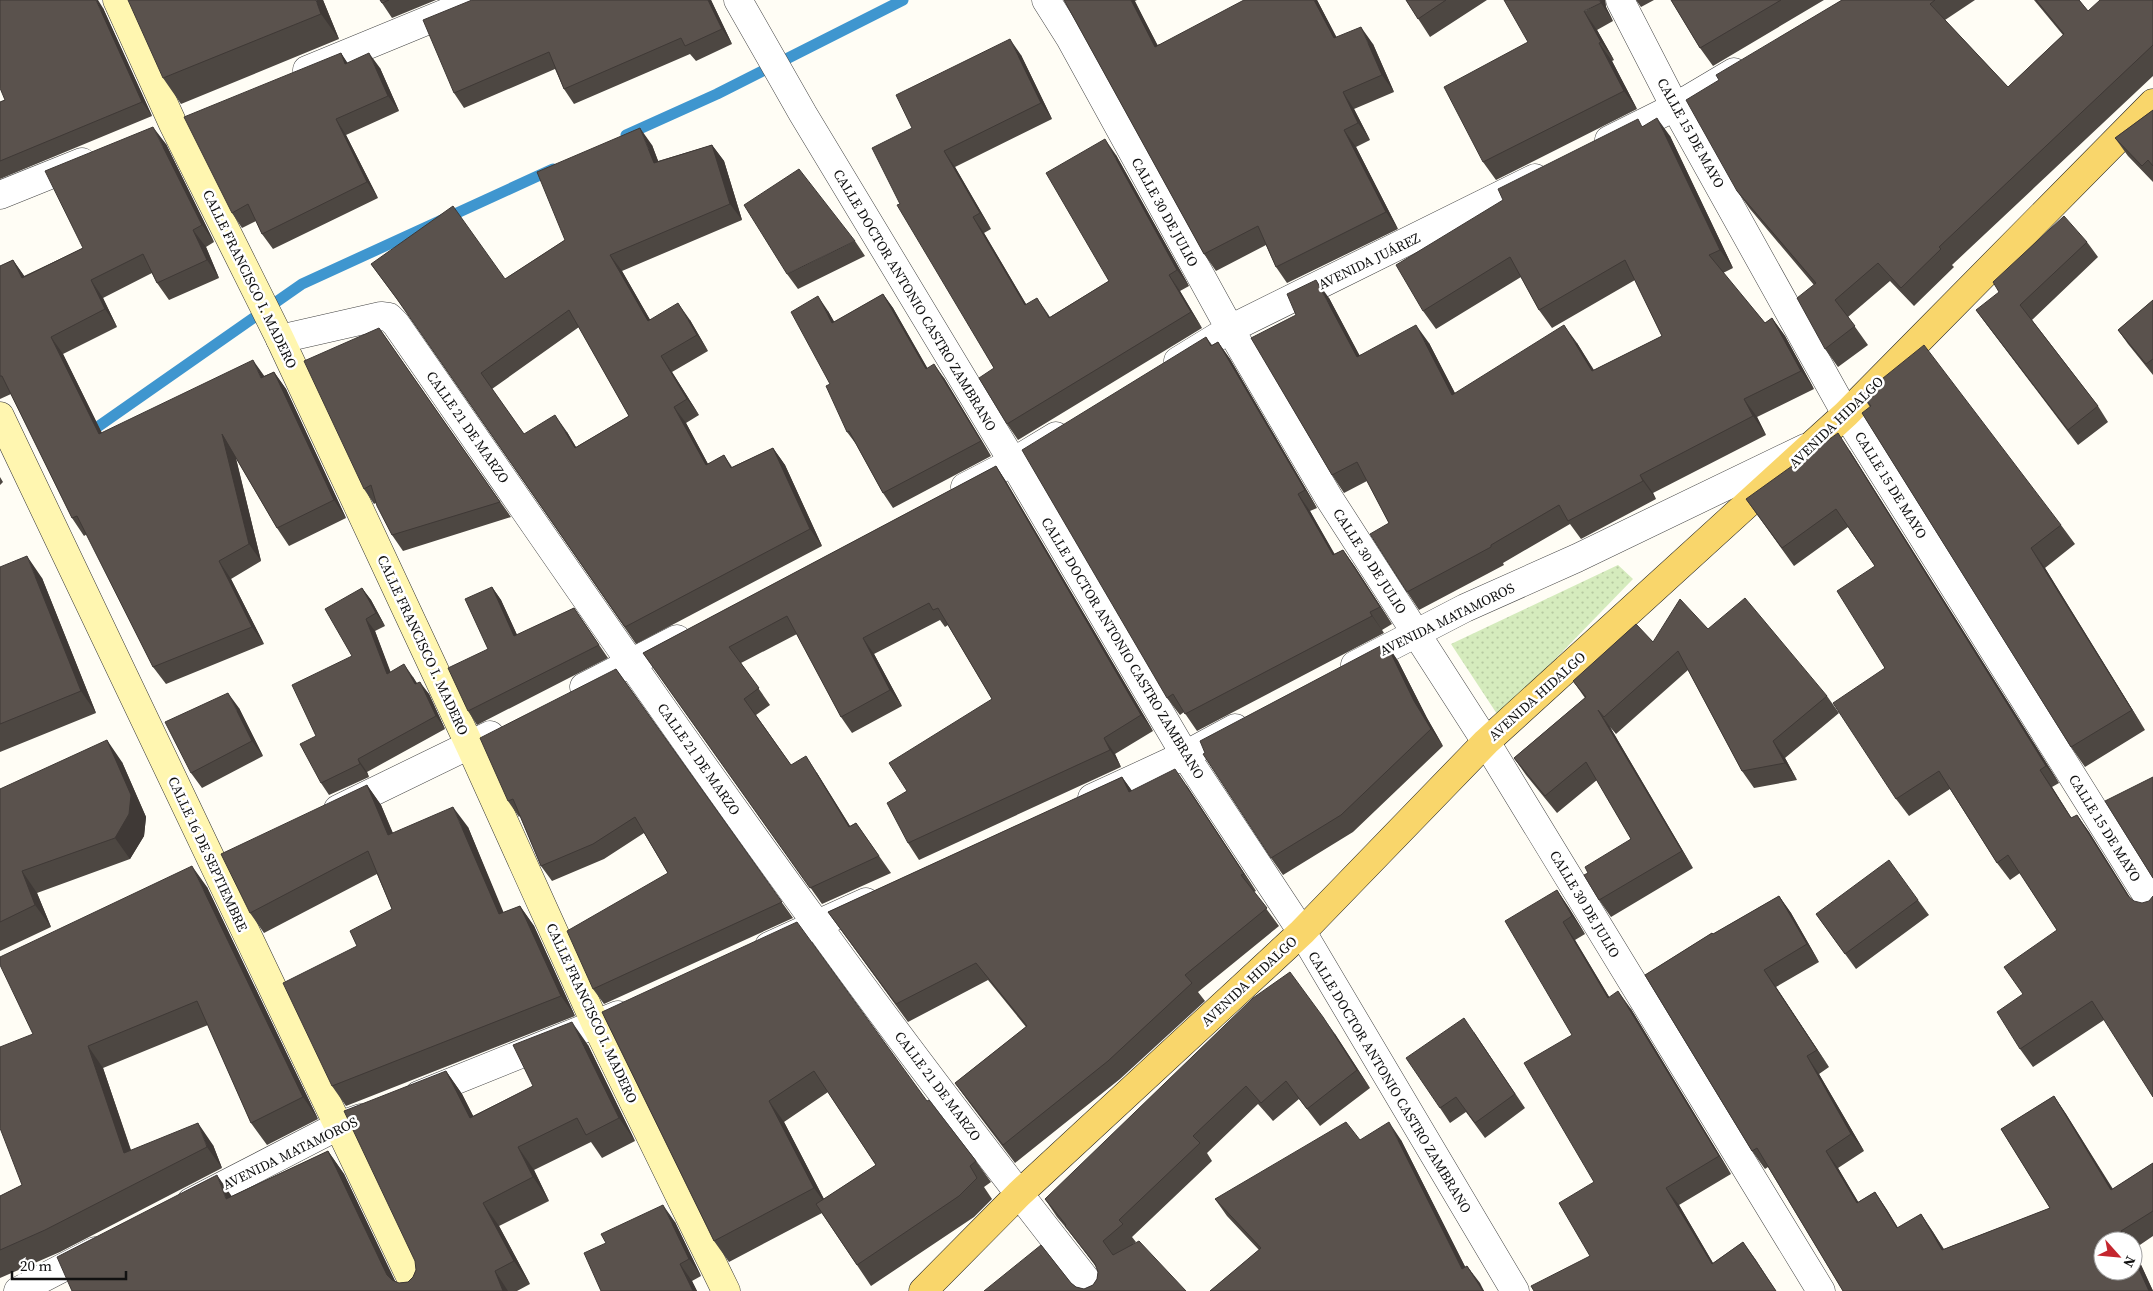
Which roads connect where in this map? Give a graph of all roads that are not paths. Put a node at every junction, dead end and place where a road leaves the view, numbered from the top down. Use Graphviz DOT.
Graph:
graph roads {
  1 [pos="117,0"];
  2 [pos="477,0"];
  3 [pos="1046,0"];
  4 [pos="1620,0"];
  5 [pos="744,10"];
  6 [pos="1752,61"];
  7 [pos="284,79"];
  8 [pos="2153,103"];
  9 [pos="1675,106"];
  10 [pos="201,113"];
  11 [pos="173,124"];
  12 [pos="146,136"];
  13 [pos="109,150"];
  14 [pos="1587,151"];
  15 [pos="1561,165"];
  16 [pos="0,195"];
  17 [pos="275,328"];
  18 [pos="1230,329"];
  19 [pos="1155,375"];
  20 [pos="1846,414"];
  21 [pos="0,416"];
  22 [pos="1080,421"];
  23 [pos="1817,442"];
  24 [pos="1013,462"];
  25 [pos="944,499"];
  26 [pos="701,627"];
  27 [pos="1417,632"];
  28 [pos="631,664"];
  29 [pos="1331,678"];
  30 [pos="563,698"];
  31 [pos="1253,719"];
  32 [pos="512,724"];
  33 [pos="1486,742"];
  34 [pos="470,746"];
  35 [pos="1184,755"];
  36 [pos="1068,809"];
  37 [pos="311,821"];
  38 [pos="241,855"];
  39 [pos="206,872"];
  40 [pos="888,891"];
  41 [pos="2153,905"];
  42 [pos="817,924"];
  43 [pos="1302,932"];
  44 [pos="746,957"];
  45 [pos="640,1005"];
  46 [pos="596,1025"];
  47 [pos="338,1126"];
  48 [pos="1019,1194"];
  49 [pos="172,1212"];
  50 [pos="120,1239"];
  51 [pos="18,1291"];
  52 [pos="417,1291"];
  53 [pos="726,1291"];
  54 [pos="923,1291"];
  55 [pos="1095,1291"];
  56 [pos="1515,1291"];
  57 [pos="1821,1291"];
  1 -- 11 [label="main road, CALLE FRANCISCO I. MADERO"];
  2 -- 7 [label="street"];
  3 -- 18 [label="street, CALLE 30 DE JULIO"];
  4 -- 9 [label="street, CALLE 15 DE MAYO"];
  5 -- 24 [label="street, CALLE DOCTOR ANTONIO CASTRO ZAMBRANO"];
  6 -- 9 [label="street"];
  8 -- 20 [label="main road, AVENIDA HIDALGO"];
  9 -- 14 [label="street"];
  9 -- 20 [label="street, CALLE 15 DE MAYO"];
  10 -- 11 [label="street"];
  11 -- 12 [label="street"];
  11 -- 17 [label="main road, CALLE FRANCISCO I. MADERO"];
  13 -- 16 [label="street"];
  15 -- 18 [label="street, AVENIDA JUÁREZ"];
  17 -- 28 [label="street, CALLE 21 DE MARZO"];
  17 -- 34 [label="main road, CALLE FRANCISCO I. MADERO"];
  18 -- 19 [label="street, AVENIDA JUÁREZ"];
  18 -- 27 [label="street, CALLE 30 DE JULIO"];
  20 -- 23 [label="main road, AVENIDA HIDALGO"];
  20 -- 41 [label="street, CALLE 15 DE MAYO"];
  21 -- 39 [label="main road, CALLE 16 DE SEPTIEMBRE"];
  22 -- 24 [label="street"];
  23 -- 27 [label="street, AVENIDA MATAMOROS"];
  23 -- 33 [label="main road, AVENIDA HIDALGO"];
  24 -- 25 [label="street"];
  24 -- 35 [label="street, CALLE DOCTOR ANTONIO CASTRO ZAMBRANO"];
  26 -- 28 [label="street"];
  27 -- 29 [label="street, AVENIDA MATAMOROS"];
  27 -- 33 [label="street, CALLE 30 DE JULIO"];
  28 -- 30 [label="street"];
  28 -- 42 [label="street, CALLE 21 DE MARZO"];
  31 -- 35 [label="street"];
  32 -- 34 [label="street"];
  33 -- 43 [label="main road, AVENIDA HIDALGO"];
  33 -- 57 [label="street, CALLE 30 DE JULIO"];
  34 -- 37 [label="street"];
  34 -- 46 [label="main road, CALLE FRANCISCO I. MADERO"];
  35 -- 36 [label="street"];
  35 -- 43 [label="street, CALLE DOCTOR ANTONIO CASTRO ZAMBRANO"];
  38 -- 39 [label="street"];
  39 -- 47 [label="main road, CALLE 16 DE SEPTIEMBRE"];
  40 -- 42 [label="street"];
  42 -- 44 [label="street"];
  42 -- 48 [label="street, CALLE 21 DE MARZO"];
  43 -- 48 [label="main road, AVENIDA HIDALGO"];
  43 -- 56 [label="street, CALLE DOCTOR ANTONIO CASTRO ZAMBRANO"];
  45 -- 46 [label="street, AVENIDA MATAMOROS"];
  46 -- 47 [label="street, AVENIDA MATAMOROS"];
  46 -- 53 [label="main road, CALLE FRANCISCO I. MADERO"];
  47 -- 49 [label="street, AVENIDA MATAMOROS"];
  47 -- 52 [label="main road, CALLE 16 DE SEPTIEMBRE"];
  48 -- 54 [label="main road, AVENIDA HIDALGO"];
  48 -- 55 [label="street"];
  50 -- 51 [label="street"];
}
